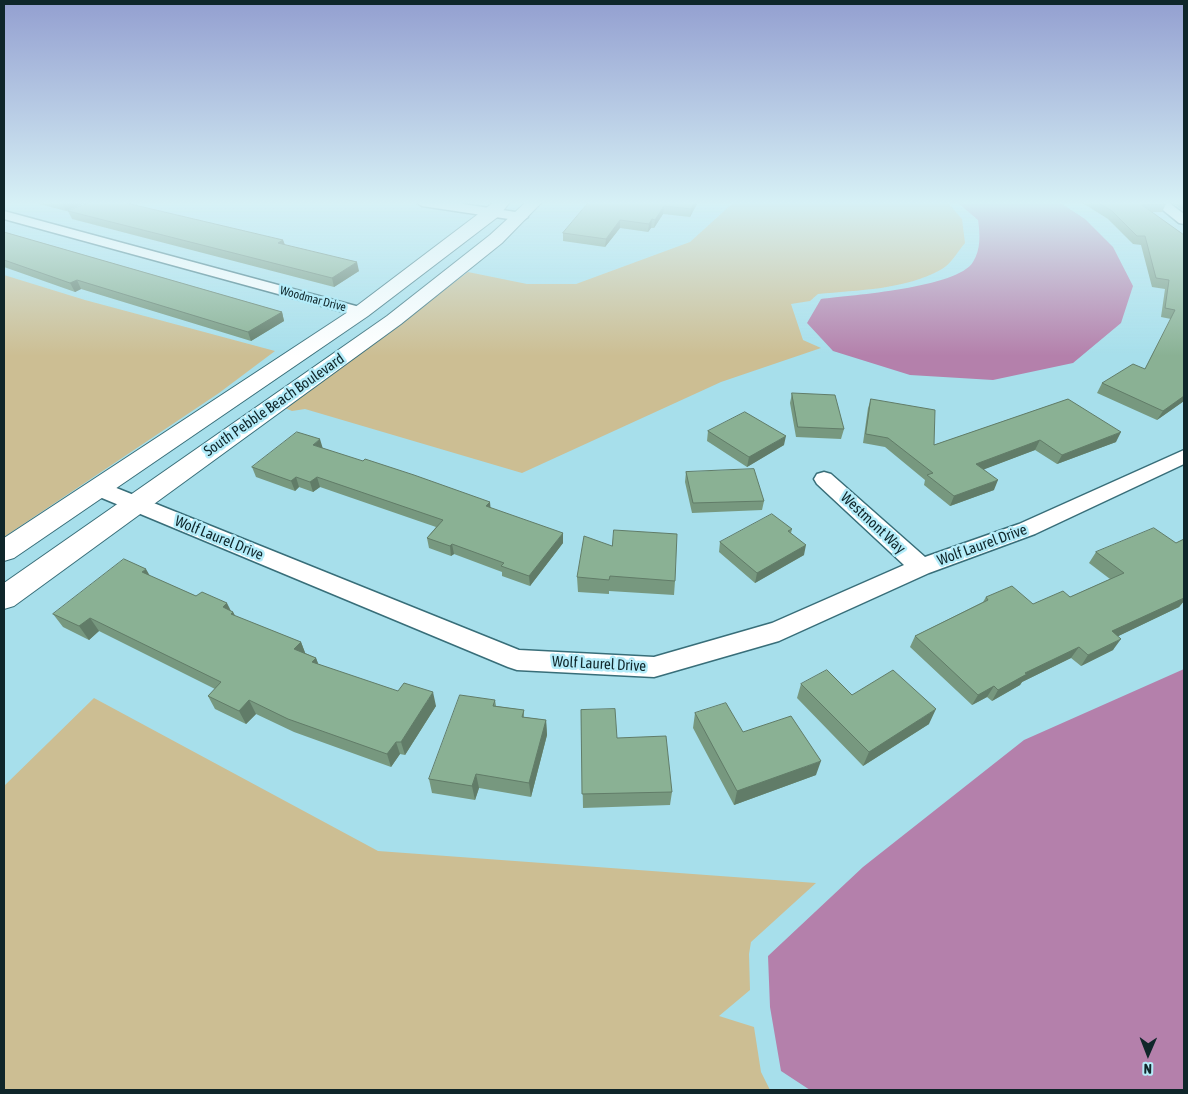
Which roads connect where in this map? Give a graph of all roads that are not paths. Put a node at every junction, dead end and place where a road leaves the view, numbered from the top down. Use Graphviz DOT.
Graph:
graph roads {
  1 [pos="144,253"];
  2 [pos="439,253"];
  3 [pos="476,253"];
  4 [pos="361,312"];
  5 [pos="1184,456"];
  6 [pos="824,479"];
  7 [pos="97,488"];
  8 [pos="135,503"];
  9 [pos="4,551"];
  10 [pos="921,567"];
  11 [pos="4,598"];
  1 -- 4 [label="street, Woodmar Drive"];
  2 -- 4 [label="street, South Pebble Beach Boulevard"];
  3 -- 8 [label="street, South Pebble Beach Boulevard"];
  4 -- 7 [label="street, South Pebble Beach Boulevard"];
  5 -- 10 [label="street, Wolf Laurel Drive"];
  6 -- 10 [label="street, Westmont Way"];
  7 -- 8 [label="street, Wolf Laurel Drive"];
  7 -- 9 [label="street, South Pebble Beach Boulevard"];
  8 -- 10 [label="street, Wolf Laurel Drive"];
  8 -- 11 [label="street, South Pebble Beach Boulevard"];
}
